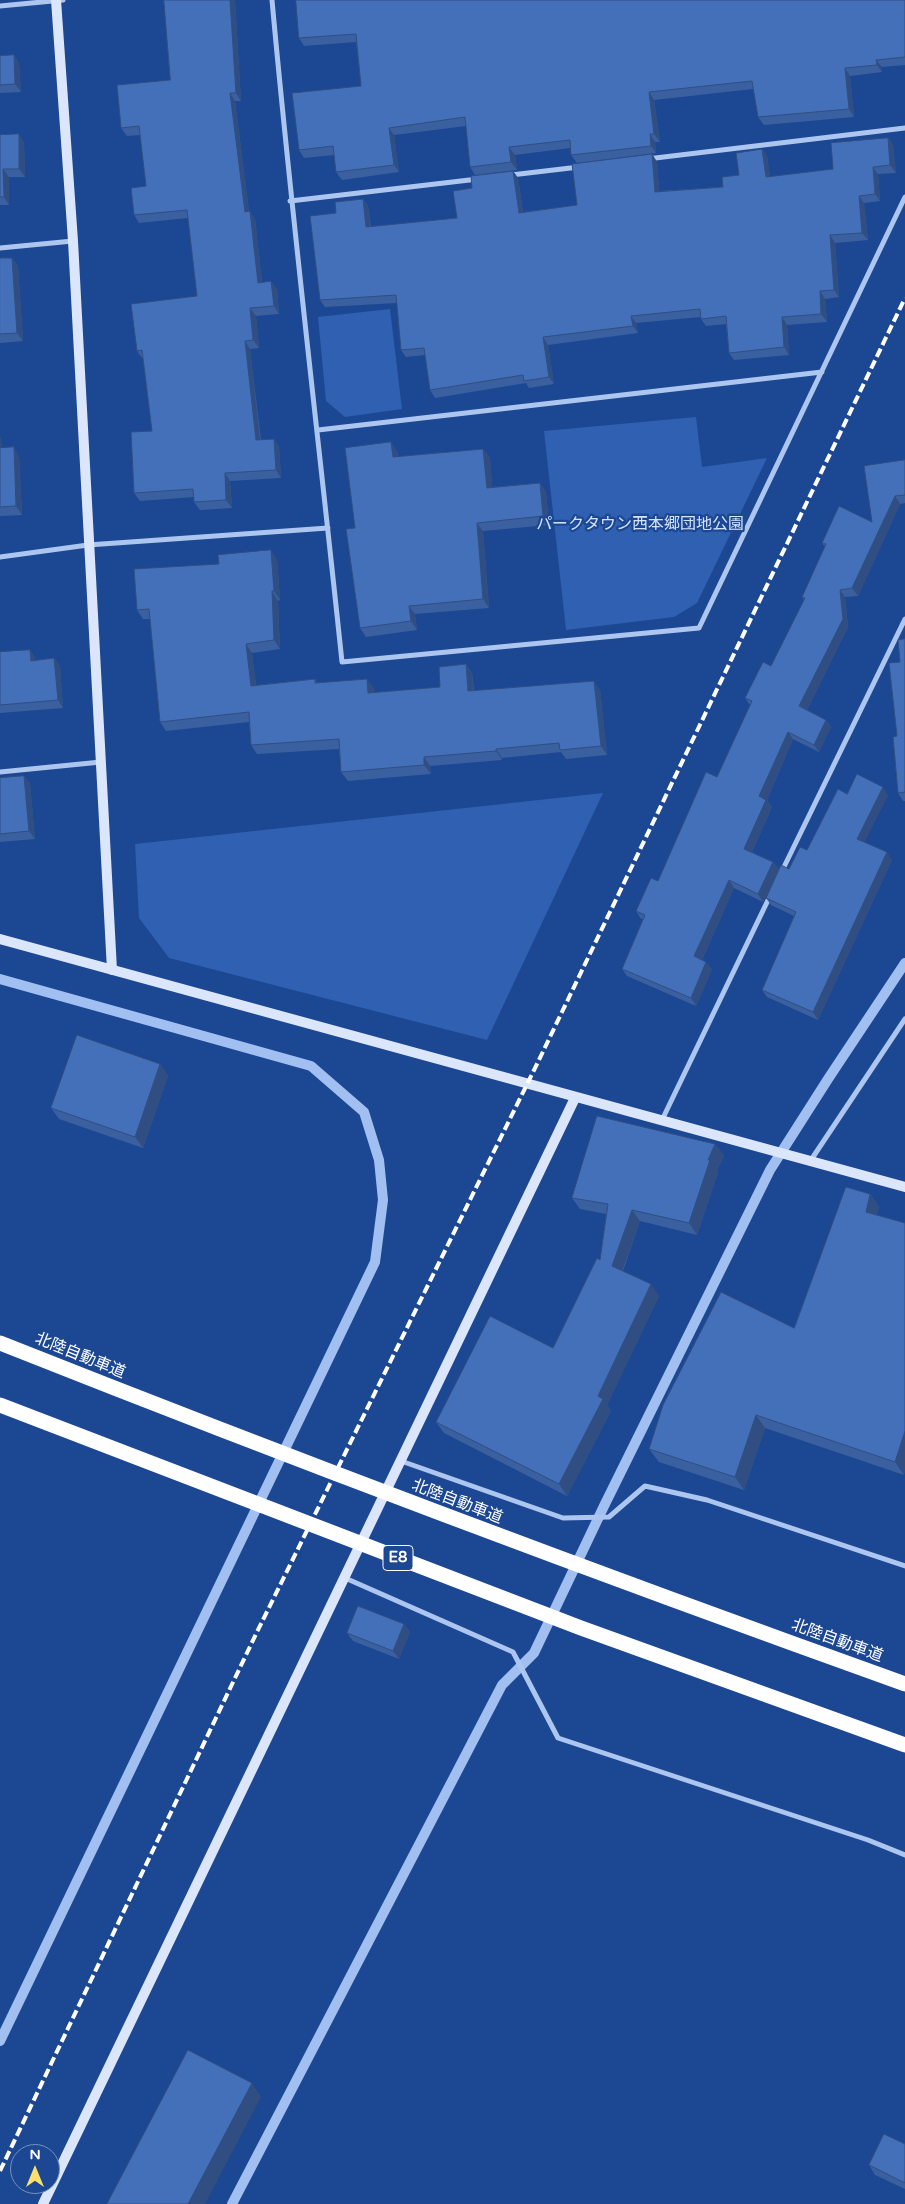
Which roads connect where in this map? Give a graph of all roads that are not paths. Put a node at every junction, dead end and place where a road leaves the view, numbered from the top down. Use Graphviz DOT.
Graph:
graph roads {
  1 [pos="58,0"];
  2 [pos="272,0"];
  3 [pos="0,6"];
  4 [pos="905,128"];
  5 [pos="637,160"];
  6 [pos="588,166"];
  7 [pos="508,175"];
  8 [pos="488,178"];
  9 [pos="905,197"];
  10 [pos="290,201"];
  11 [pos="73,241"];
  12 [pos="0,248"];
  13 [pos="822,372"];
  14 [pos="318,430"];
  15 [pos="328,528"];
  16 [pos="88,545"];
  17 [pos="0,557"];
  18 [pos="905,619"];
  19 [pos="100,762"];
  20 [pos="0,772"];
  21 [pos="778,879"];
  22 [pos="774,888"];
  23 [pos="0,939"];
  24 [pos="112,970"];
  25 [pos="905,1019"];
  26 [pos="575,1098"];
  27 [pos="662,1120"];
  28 [pos="811,1160"];
  29 [pos="905,1187"];
  30 [pos="0,1343"];
  31 [pos="0,1405"];
  32 [pos="401,1461"];
  33 [pos="905,1566"];
  34 [pos="346,1578"];
  35 [pos="905,1684"];
  36 [pos="905,1745"];
  37 [pos="905,1855"];
  38 [pos="43,2204"];
  1 -- 3 [label="street"];
  1 -- 11 [label="street"];
  2 -- 10 [label="street"];
  4 -- 5 [label="street"];
  6 -- 7 [label="street"];
  8 -- 10 [label="street"];
  9 -- 13 [label="street"];
  10 -- 14 [label="street"];
  11 -- 12 [label="street"];
  11 -- 16 [label="street"];
  13 -- 14 [label="street"];
  13 -- 15 [label="street"];
  14 -- 15 [label="street"];
  15 -- 16 [label="street"];
  16 -- 17 [label="street"];
  16 -- 19 [label="street"];
  18 -- 21 [label="street"];
  19 -- 20 [label="street"];
  19 -- 24 [label="street"];
  22 -- 27 [label="street"];
  23 -- 24 [label="street"];
  24 -- 26 [label="street"];
  25 -- 28 [label="street"];
  26 -- 27 [label="street"];
  26 -- 32 [label="street"];
  27 -- 28 [label="street"];
  28 -- 29 [label="street"];
  30 -- 35 [label="highway, 北陸自動車道"];
  31 -- 36 [label="highway, E8"];
  32 -- 33 [label="street"];
  32 -- 34 [label="street"];
  34 -- 37 [label="street"];
  34 -- 38 [label="street"];
}
